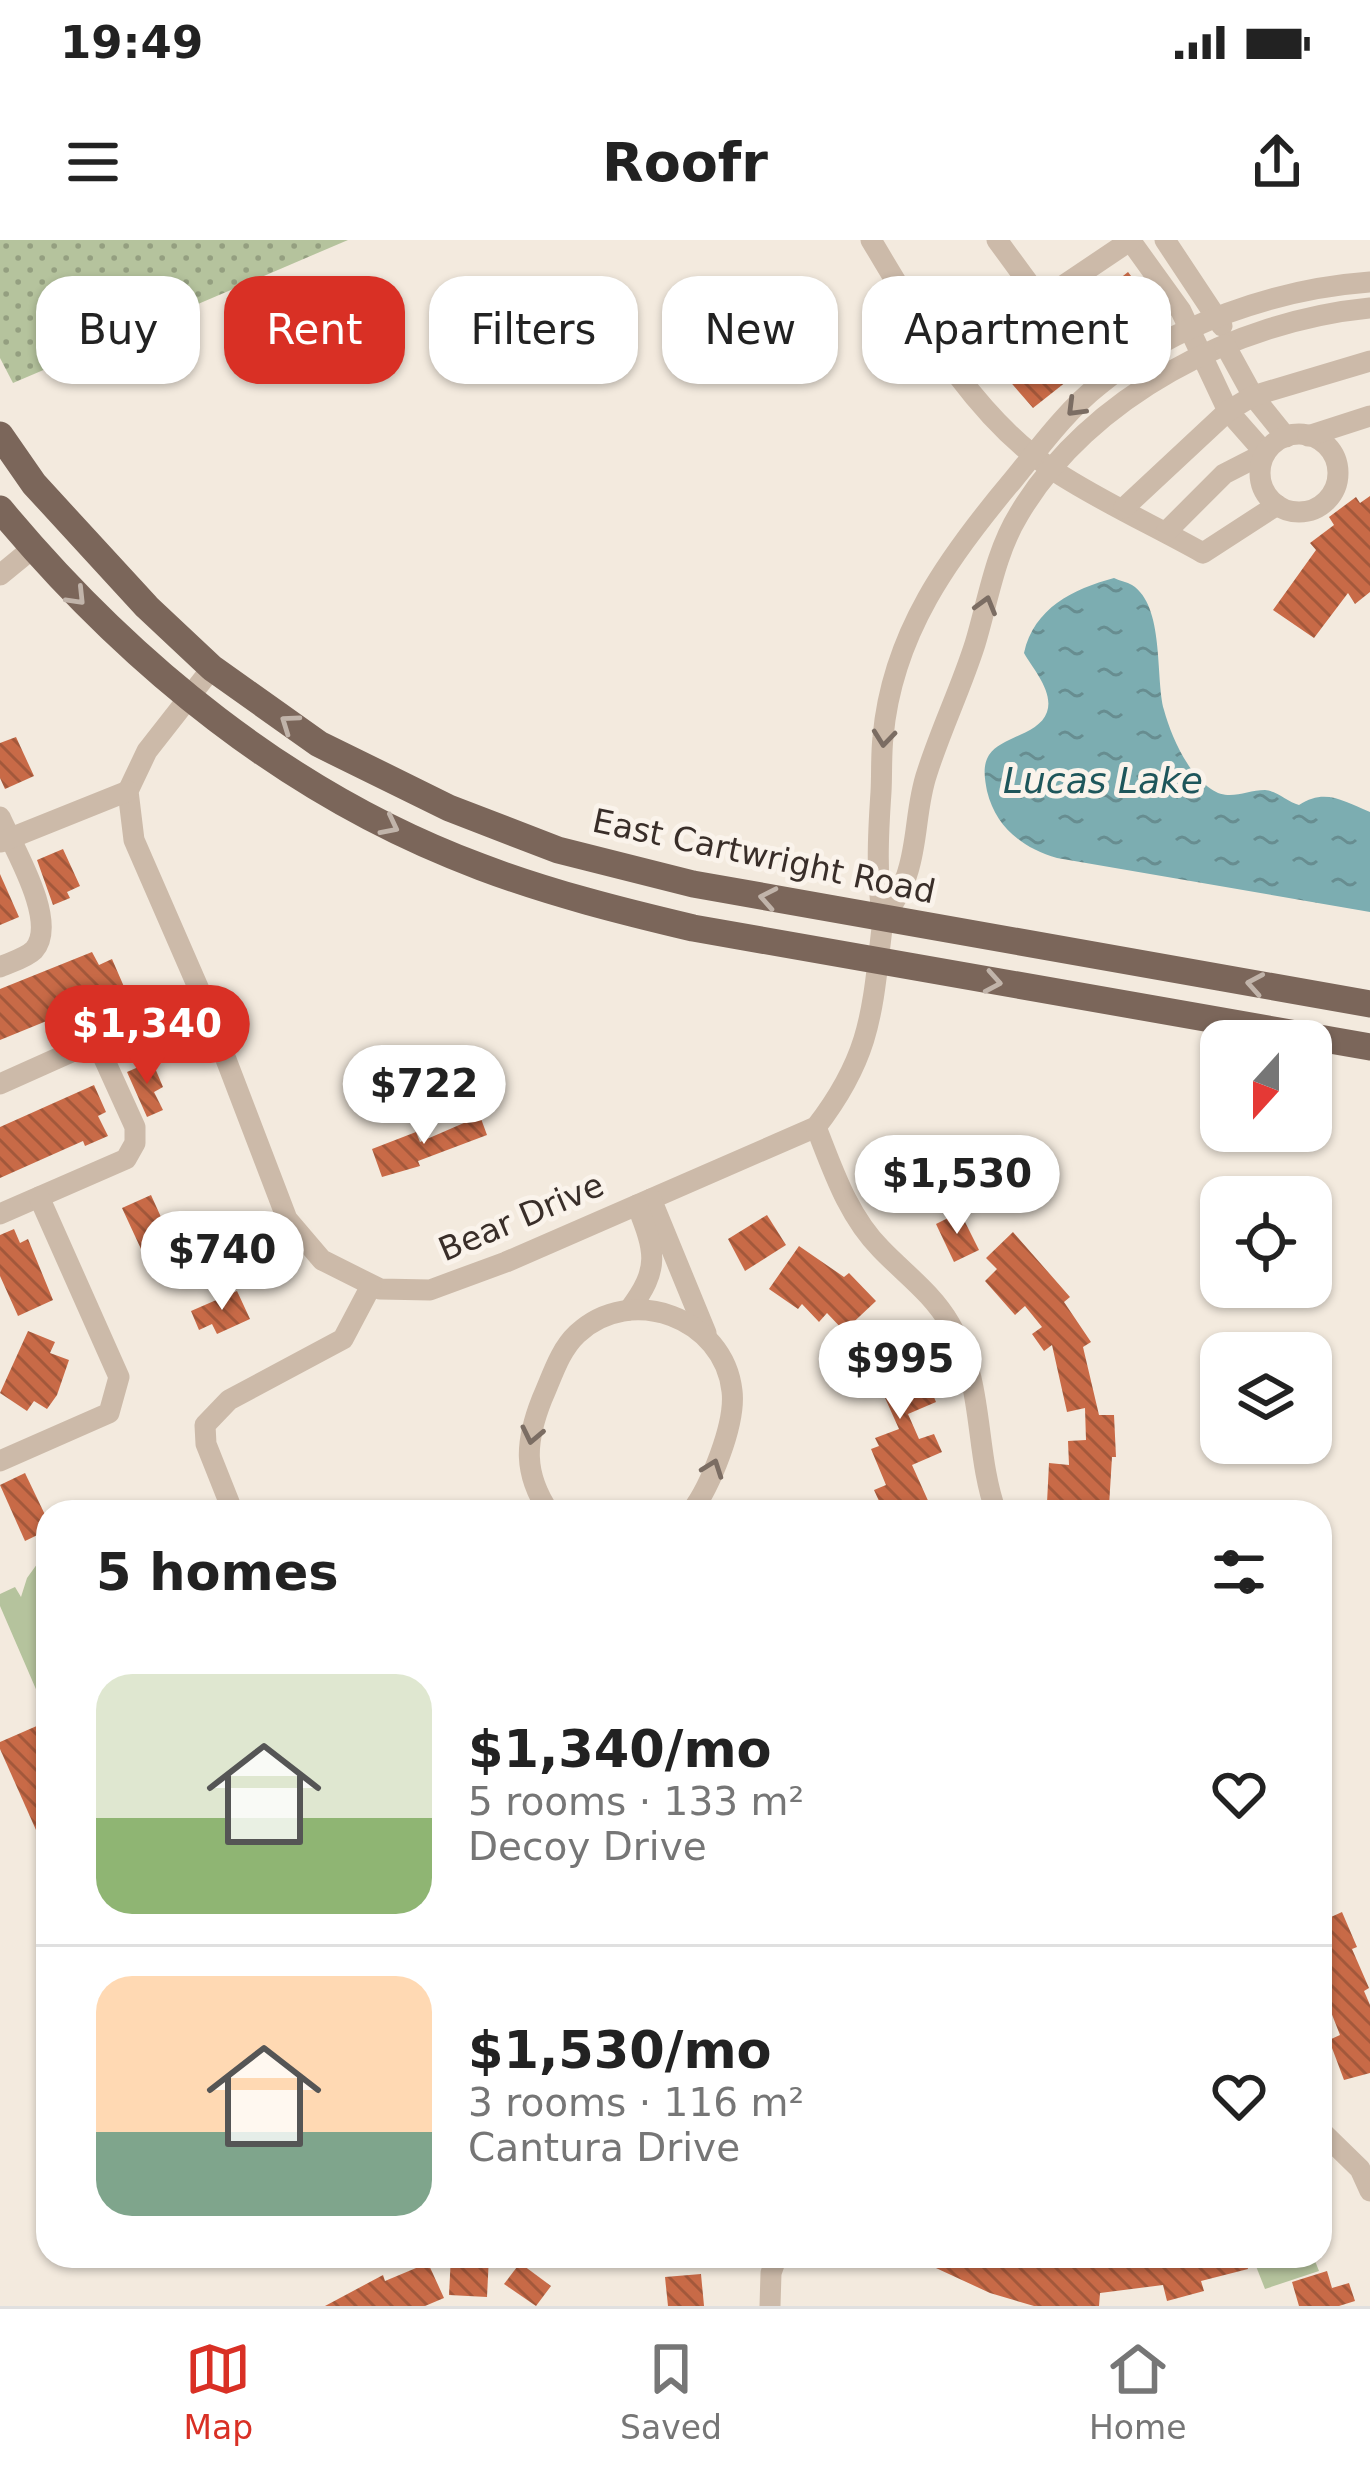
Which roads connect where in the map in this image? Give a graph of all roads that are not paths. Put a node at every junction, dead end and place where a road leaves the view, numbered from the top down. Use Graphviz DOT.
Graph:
graph roads {
  1 [pos="871,240"];
  2 [pos="997,240"];
  3 [pos="1130,240"];
  4 [pos="1165,240"];
  5 [pos="894,276"];
  6 [pos="1023,276"];
  7 [pos="1077,276"];
  8 [pos="1370,282"];
  9 [pos="1370,308"];
  10 [pos="1218,318"];
  11 [pos="1190,330"];
  12 [pos="1228,344"];
  13 [pos="1202,356"];
  14 [pos="1370,361"];
  15 [pos="967,384"];
  16 [pos="1253,396"];
  17 [pos="1228,411"];
  18 [pos="1370,416"];
  19 [pos="0,435"];
  20 [pos="1296,436"];
  21 [pos="1035,453"];
  22 [pos="1265,454"];
  23 [pos="1054,470"];
  24 [pos="1277,505"];
  25 [pos="1124,508"];
  26 [pos="0,509"];
  27 [pos="1166,532"];
  28 [pos="32,548"];
  29 [pos="0,575"];
  30 [pos="212,668"];
  31 [pos="189,698"];
  32 [pos="128,791"];
  33 [pos="0,817"];
  34 [pos="5,841"];
  35 [pos="883,920"];
  36 [pos="878,962"];
  37 [pos="0,967"];
  38 [pos="201,994"];
  39 [pos="1370,1004"];
  40 [pos="96,1041"];
  41 [pos="1370,1047"];
  42 [pos="0,1084"];
  43 [pos="816,1127"];
  44 [pos="39,1198"];
  45 [pos="644,1202"];
  46 [pos="0,1214"];
  47 [pos="371,1286"];
  48 [pos="629,1310"];
  49 [pos="709,1339"];
  50 [pos="0,1461"];
  51 [pos="228,1500"];
  52 [pos="541,1500"];
  53 [pos="700,1500"];
  54 [pos="994,1500"];
  55 [pos="1332,2142"];
  56 [pos="1370,2191"];
  57 [pos="773,2268"];
  58 [pos="770,2306"];
  1 -- 5 [label="street"];
  2 -- 6 [label="street"];
  3 -- 7 [label="street"];
  3 -- 11 [label="street"];
  4 -- 10 [label="street"];
  8 -- 10 [label="street"];
  9 -- 12 [label="street"];
  10 -- 11 [label="street"];
  10 -- 12 [label="street"];
  11 -- 13 [label="street"];
  11 -- 21 [label="street, one-way"];
  12 -- 13 [label="street"];
  12 -- 16 [label="street"];
  13 -- 17 [label="street"];
  13 -- 23 [label="street"];
  14 -- 16 [label="street"];
  15 -- 21 [label="street"];
  16 -- 17 [label="street"];
  16 -- 20 [label="street"];
  17 -- 22 [label="street"];
  17 -- 25 [label="street"];
  18 -- 20 [label="street"];
  19 -- 30 [label="main road, East Cartwright Road"];
  20 -- 22 [label="street"];
  20 -- 24 [label="street"];
  21 -- 23 [label="street"];
  21 -- 35 [label="street, one-way"];
  22 -- 24 [label="street"];
  22 -- 27 [label="street"];
  23 -- 25 [label="street"];
  35 -- 23 [label="street, one-way"];
  24 -- 27 [label="street"];
  25 -- 27 [label="street"];
  26 -- 28 [label="main road"];
  28 -- 29 [label="street"];
  28 -- 31 [label="main road, one-way"];
  30 -- 31 [label="street"];
  35 -- 30 [label="main road, East Cartwright Road, one-way"];
  31 -- 32 [label="street"];
  31 -- 36 [label="main road, one-way"];
  32 -- 34 [label="street"];
  32 -- 38 [label="street, Bear Drive"];
  33 -- 34 [label="street"];
  34 -- 37 [label="street"];
  35 -- 36 [label="street"];
  39 -- 35 [label="main road, East Cartwright Road, one-way"];
  36 -- 41 [label="main road, one-way"];
  36 -- 43 [label="street"];
  38 -- 40 [label="street"];
  38 -- 47 [label="street, Bear Drive"];
  40 -- 42 [label="street"];
  40 -- 44 [label="street"];
  43 -- 45 [label="street, Bear Drive"];
  43 -- 54 [label="street"];
  44 -- 46 [label="street"];
  44 -- 50 [label="street"];
  45 -- 47 [label="street, Bear Drive"];
  45 -- 48 [label="street"];
  45 -- 49 [label="street"];
  47 -- 51 [label="street"];
  48 -- 49 [label="street"];
  48 -- 52 [label="street, one-way"];
  53 -- 49 [label="street, one-way"];
  55 -- 56 [label="street"];
  57 -- 58 [label="street"];
}
